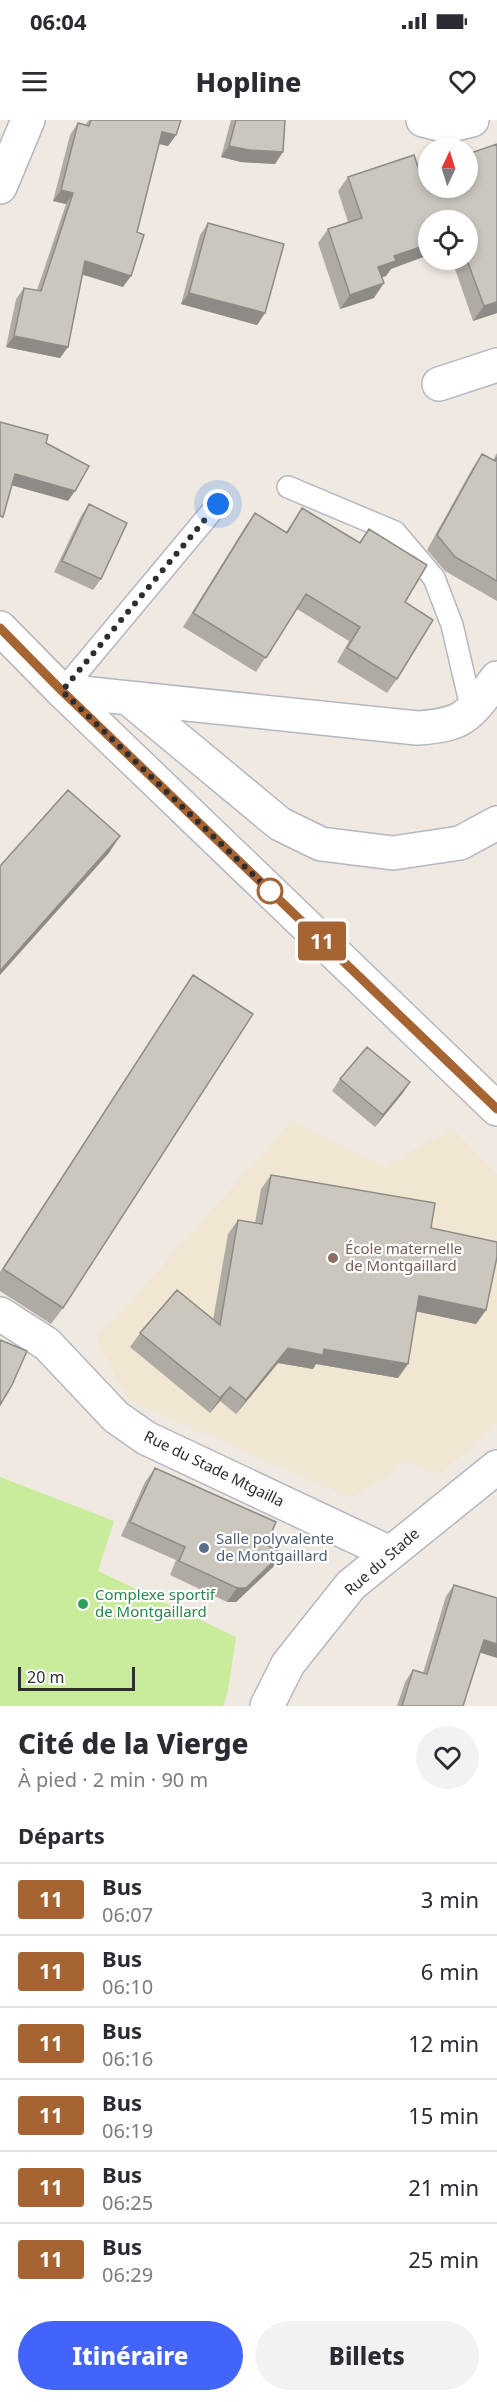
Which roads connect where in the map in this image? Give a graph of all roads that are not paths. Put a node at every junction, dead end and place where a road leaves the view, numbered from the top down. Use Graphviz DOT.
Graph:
graph roads {
  1 [pos="28,120"];
  2 [pos="423,120"];
  3 [pos="472,120"];
  4 [pos="0,187"];
  5 [pos="497,365"];
  6 [pos="439,384"];
  7 [pos="288,487"];
  8 [pos="218,504"];
  9 [pos="0,628"];
  10 [pos="497,678"];
  11 [pos="62,691"];
  12 [pos="128,698"];
  13 [pos="472,711"];
  14 [pos="497,823"];
  15 [pos="497,1109"];
  16 [pos="0,1314"];
  17 [pos="497,1467"];
  18 [pos="390,1553"];
  19 [pos="267,1706"];
  1 -- 4 [label="street"];
  2 -- 3 [label="street"];
  5 -- 6 [label="street"];
  7 -- 13 [label="lane"];
  8 -- 11 [label="lane"];
  9 -- 11 [label="street"];
  10 -- 13 [label="street"];
  11 -- 12 [label="street"];
  11 -- 15 [label="street"];
  12 -- 13 [label="street"];
  12 -- 14 [label="street"];
  16 -- 18 [label="street, Rue du Stade Mtgailla"];
  17 -- 18 [label="street, Rue du Stade"];
  18 -- 19 [label="street, Rue du Stade"];
}
